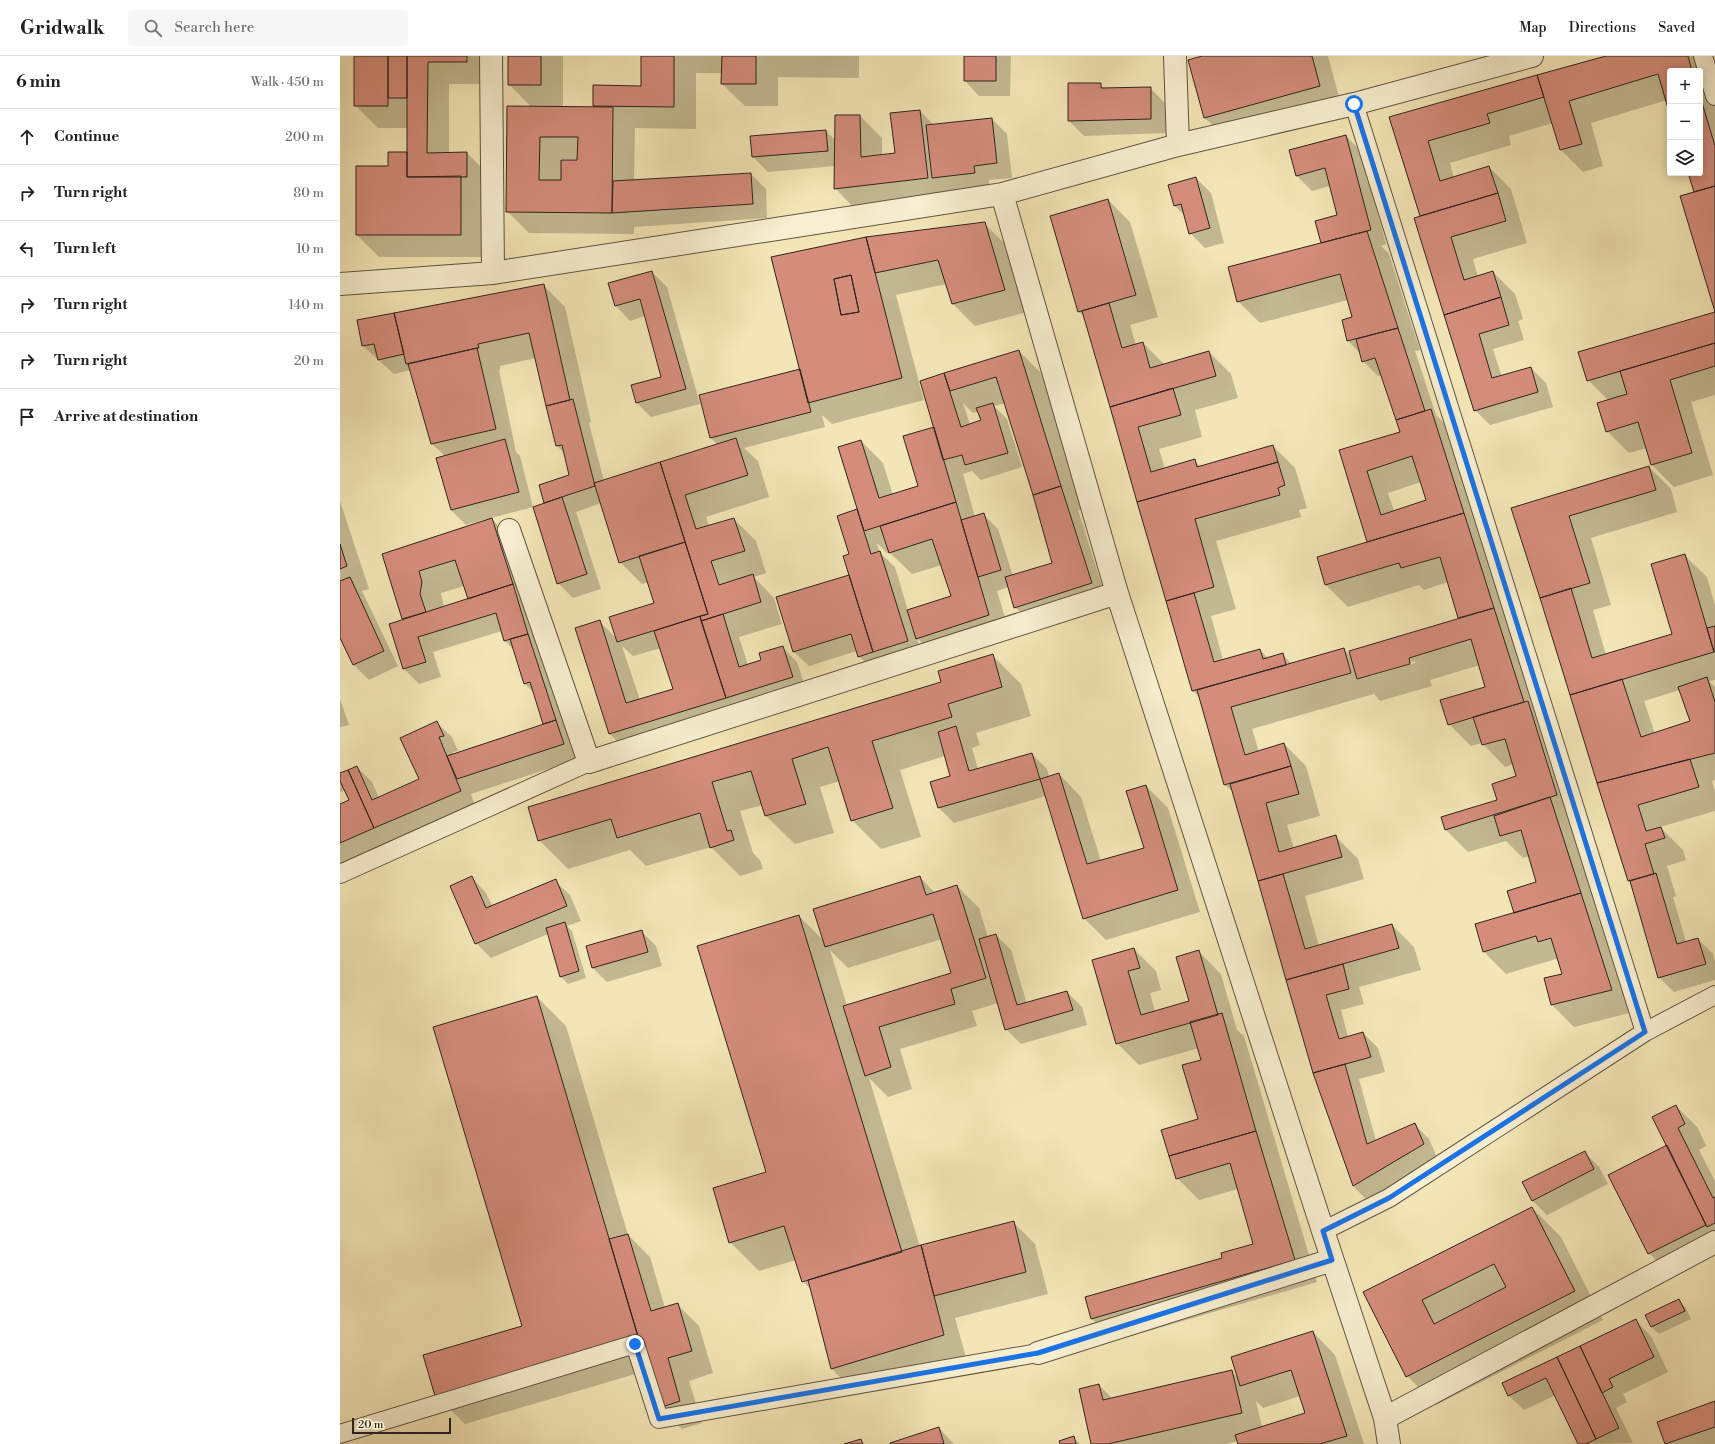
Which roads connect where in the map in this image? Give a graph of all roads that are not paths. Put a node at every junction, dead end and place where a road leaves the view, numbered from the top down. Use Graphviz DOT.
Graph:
graph roads {
  1 [pos="491,56"];
  2 [pos="1175,56"];
  3 [pos="1532,56"];
  4 [pos="1703,56"];
  5 [pos="1715,96"];
  6 [pos="1354,104"];
  7 [pos="1178,145"];
  8 [pos="1002,194"];
  9 [pos="493,274"];
  10 [pos="340,284"];
  11 [pos="510,530"];
  12 [pos="1117,593"];
  13 [pos="589,762"];
  14 [pos="340,874"];
  15 [pos="1715,995"];
  16 [pos="1645,1032"];
  17 [pos="1323,1231"];
  18 [pos="1715,1242"];
  19 [pos="1332,1260"];
  20 [pos="1038,1353"];
  21 [pos="1385,1418"];
  22 [pos="340,1434"];
  23 [pos="1389,1444"];
  1 -- 9 [label="street"];
  2 -- 7 [label="street"];
  3 -- 6 [label="street"];
  4 -- 5 [label="lane"];
  6 -- 7 [label="street"];
  6 -- 16 [label="lane"];
  7 -- 8 [label="street"];
  8 -- 9 [label="street"];
  8 -- 12 [label="street"];
  9 -- 10 [label="street"];
  11 -- 13 [label="street"];
  12 -- 13 [label="street"];
  12 -- 17 [label="street"];
  13 -- 14 [label="lane"];
  15 -- 16 [label="lane"];
  16 -- 17 [label="lane"];
  17 -- 19 [label="street"];
  18 -- 21 [label="street"];
  19 -- 20 [label="street"];
  19 -- 21 [label="street"];
  20 -- 22 [label="lane"];
  21 -- 23 [label="street"];
}
